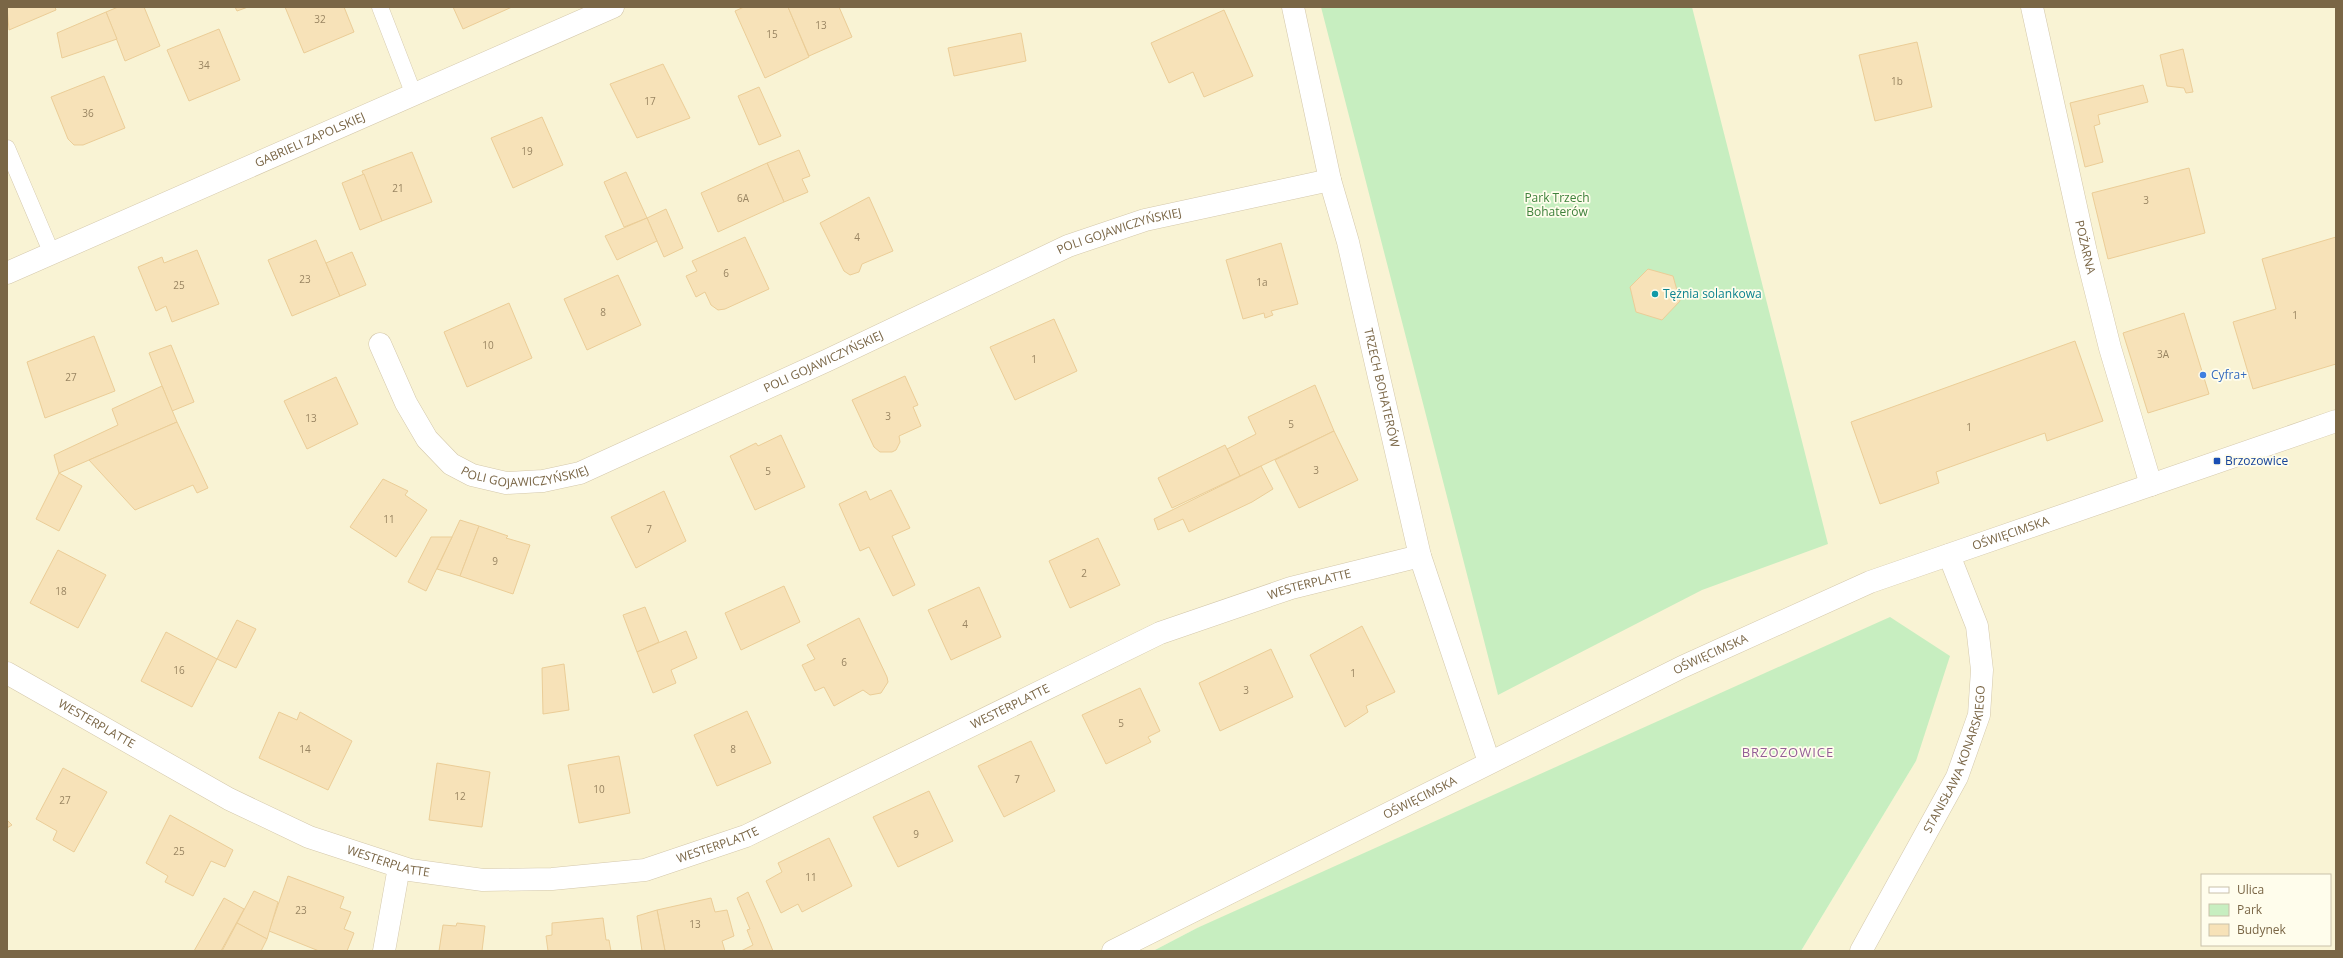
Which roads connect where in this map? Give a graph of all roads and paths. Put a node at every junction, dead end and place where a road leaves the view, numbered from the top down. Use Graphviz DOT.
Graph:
graph roads {
  1 [pos="380,7"];
  2 [pos="613,7"];
  3 [pos="1293,7"];
  4 [pos="2032,7"];
  5 [pos="414,95"];
  6 [pos="7,148"];
  7 [pos="1330,180"];
  8 [pos="52,254"];
  9 [pos="7,272"];
  10 [pos="380,344"];
  11 [pos="2336,421"];
  12 [pos="2151,485"];
  13 [pos="1949,555"];
  14 [pos="1420,556"];
  15 [pos="7,673"];
  16 [pos="1489,762"];
  17 [pos="400,867"];
  18 [pos="384,951"];
  19 [pos="1113,951"];
  20 [pos="1861,951"];
  1 -- 5 [label="lane"];
  2 -- 5 [label="street, GABRIELI ZAPOLSKIEJ"];
  3 -- 7 [label="street, TRZECH BOHATERÓW"];
  4 -- 12 [label="street, POŻARNA"];
  5 -- 8 [label="street, GABRIELI ZAPOLSKIEJ"];
  6 -- 8 [label="lane"];
  7 -- 10 [label="street, POLI GOJAWICZYŃSKIEJ"];
  7 -- 14 [label="street, TRZECH BOHATERÓW"];
  8 -- 9 [label="street, GABRIELI ZAPOLSKIEJ"];
  11 -- 12 [label="street, OŚWIĘCIMSKA"];
  12 -- 13 [label="street, OŚWIĘCIMSKA"];
  13 -- 16 [label="street, OŚWIĘCIMSKA"];
  13 -- 20 [label="street, STANISŁAWA KONARSKIEGO"];
  14 -- 16 [label="street, TRZECH BOHATERÓW"];
  14 -- 17 [label="street, WESTERPLATTE"];
  15 -- 17 [label="street, WESTERPLATTE"];
  16 -- 19 [label="street, OŚWIĘCIMSKA"];
  17 -- 18 [label="street"];
}
